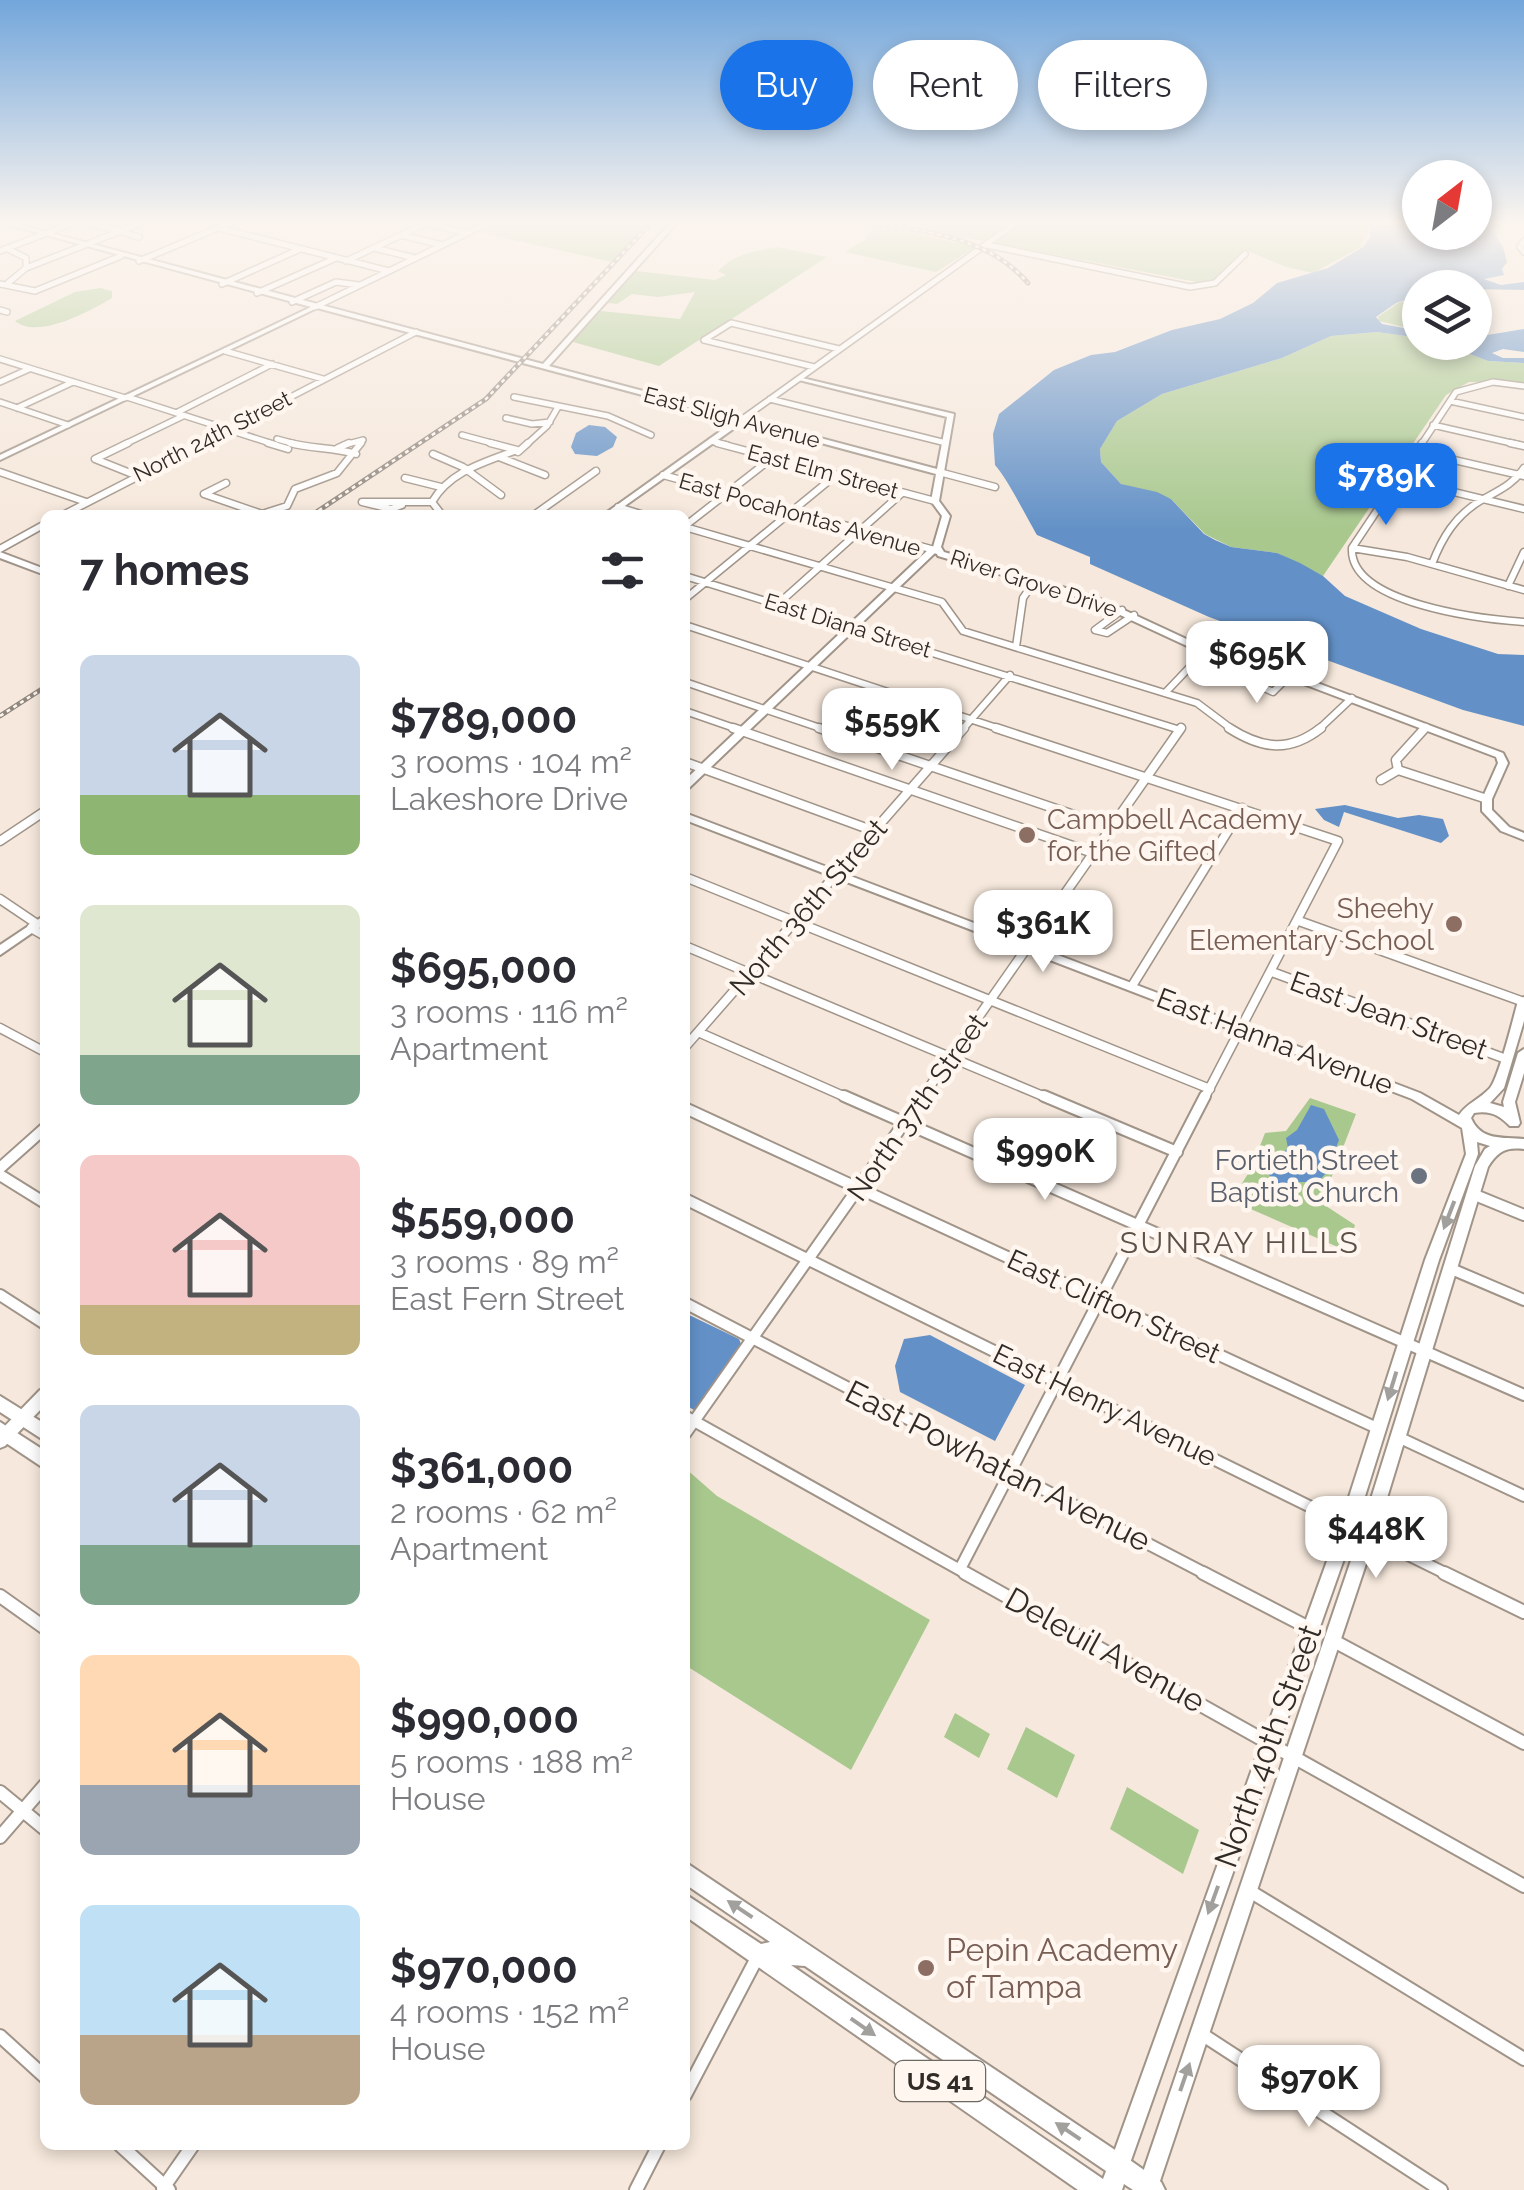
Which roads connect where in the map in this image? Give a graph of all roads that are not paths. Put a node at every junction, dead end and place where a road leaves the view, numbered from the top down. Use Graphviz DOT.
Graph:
graph roads {
  1 [pos="276,325"];
  2 [pos="388,325"];
  3 [pos="582,325"];
  4 [pos="728,325"];
  5 [pos="740,325"];
  6 [pos="873,325"];
  7 [pos="416,332"];
  8 [pos="839,349"];
  9 [pos="224,350"];
  10 [pos="554,356"];
  11 [pos="0,358"];
  12 [pos="532,363"];
  13 [pos="272,364"];
  14 [pos="544,366"];
  15 [pos="814,367"];
  16 [pos="30,368"];
  17 [pos="798,379"];
  18 [pos="323,380"];
  19 [pos="0,382"];
  20 [pos="74,382"];
  21 [pos="1524,386"];
  22 [pos="514,397"];
  23 [pos="126,398"];
  24 [pos="770,399"];
  25 [pos="1450,401"];
  26 [pos="0,402"];
  27 [pos="558,407"];
  28 [pos="17,408"];
  29 [pos="180,415"];
  30 [pos="1524,417"];
  31 [pos="506,418"];
  32 [pos="740,420"];
  33 [pos="550,422"];
  34 [pos="68,425"];
  35 [pos="1433,426"];
  36 [pos="224,429"];
  37 [pos="462,434"];
  38 [pos="651,435"];
  39 [pos="277,439"];
  40 [pos="711,441"];
  41 [pos="946,444"];
  42 [pos="1524,446"];
  43 [pos="338,448"];
  44 [pos="288,449"];
  45 [pos="517,450"];
  46 [pos="1415,451"];
  47 [pos="356,454"];
  48 [pos="433,454"];
  49 [pos="0,458"];
  50 [pos="503,458"];
  51 [pos="772,458"];
  52 [pos="468,471"];
  53 [pos="596,471"];
  54 [pos="0,472"];
  55 [pos="939,472"];
  56 [pos="1523,473"];
  57 [pos="546,474"];
  58 [pos="135,475"];
  59 [pos="836,475"];
  60 [pos="662,476"];
  61 [pos="406,478"];
  62 [pos="1396,478"];
  63 [pos="226,483"];
  64 [pos="441,487"];
  65 [pos="995,487"];
  66 [pos="902,493"];
  67 [pos="726,494"];
  68 [pos="501,495"];
  69 [pos="1483,498"];
  70 [pos="370,500"];
  71 [pos="935,501"];
  72 [pos="86,502"];
  73 [pos="432,502"];
  74 [pos="618,507"];
  75 [pos="1524,508"];
  76 [pos="72,510"];
  77 [pos="250,510"];
  78 [pos="274,510"];
  79 [pos="438,510"];
  80 [pos="541,510"];
  81 [pos="614,510"];
  82 [pos="628,510"];
  83 [pos="792,512"];
  84 [pos="690,522"];
  85 [pos="40,527"];
  86 [pos="690,527"];
  87 [pos="860,532"];
  88 [pos="750,545"];
  89 [pos="1352,548"];
  90 [pos="935,551"];
  91 [pos="0,552"];
  92 [pos="1524,552"];
  93 [pos="1432,564"];
  94 [pos="819,566"];
  95 [pos="40,570"];
  96 [pos="690,577"];
  97 [pos="706,582"];
  98 [pos="1034,582"];
  99 [pos="1508,586"];
  100 [pos="894,587"];
  101 [pos="1524,590"];
  102 [pos="690,595"];
  103 [pos="778,604"];
  104 [pos="1122,610"];
  105 [pos="1134,615"];
  106 [pos="1524,622"];
  107 [pos="690,627"];
  108 [pos="852,627"];
  109 [pos="1016,647"];
  110 [pos="1205,651"];
  111 [pos="811,667"];
  112 [pos="1271,670"];
  113 [pos="1010,675"];
  114 [pos="1289,676"];
  115 [pos="690,684"];
  116 [pos="1165,693"];
  117 [pos="1352,698"];
  118 [pos="766,710"];
  119 [pos="690,713"];
  120 [pos="972,719"];
  121 [pos="1426,726"];
  122 [pos="1182,728"];
  123 [pos="743,732"];
  124 [pos="690,764"];
  125 [pos="931,767"];
  126 [pos="704,768"];
  127 [pos="1398,770"];
  128 [pos="1148,777"];
  129 [pos="1380,780"];
  130 [pos="690,781"];
  131 [pos="910,790"];
  132 [pos="1487,799"];
  133 [pos="1242,808"];
  134 [pos="40,813"];
  135 [pos="690,818"];
  136 [pos="1112,828"];
  137 [pos="874,832"];
  138 [pos="1524,837"];
  139 [pos="0,841"];
  140 [pos="1093,853"];
  141 [pos="838,874"];
  142 [pos="690,878"];
  143 [pos="0,899"];
  144 [pos="797,920"];
  145 [pos="1299,921"];
  146 [pos="40,927"];
  147 [pos="1029,947"];
  148 [pos="690,948"];
  149 [pos="0,951"];
  150 [pos="1272,972"];
  151 [pos="750,973"];
  152 [pos="1132,986"];
  153 [pos="993,1000"];
  154 [pos="1524,1002"];
  155 [pos="0,1028"];
  156 [pos="1242,1028"];
  157 [pos="698,1032"];
  158 [pos="690,1041"];
  159 [pos="40,1049"];
  160 [pos="1524,1053"];
  161 [pos="952,1058"];
  162 [pos="1506,1059"];
  163 [pos="1210,1090"];
  164 [pos="1416,1096"];
  165 [pos="1474,1108"];
  166 [pos="690,1110"];
  167 [pos="906,1122"];
  168 [pos="1467,1126"];
  169 [pos="40,1133"];
  170 [pos="1515,1136"];
  171 [pos="1177,1152"];
  172 [pos="0,1171"];
  173 [pos="860,1188"];
  174 [pos="1475,1196"];
  175 [pos="40,1199"];
  176 [pos="690,1200"];
  177 [pos="1524,1215"];
  178 [pos="1139,1222"];
  179 [pos="809,1260"];
  180 [pos="1449,1268"];
  181 [pos="0,1295"];
  182 [pos="1100,1299"];
  183 [pos="1524,1300"];
  184 [pos="690,1306"];
  185 [pos="40,1321"];
  186 [pos="753,1338"];
  187 [pos="1405,1342"];
  188 [pos="1423,1350"];
  189 [pos="1057,1382"];
  190 [pos="1524,1394"];
  191 [pos="40,1400"];
  192 [pos="0,1402"];
  193 [pos="22,1418"];
  194 [pos="690,1419"];
  195 [pos="1379,1428"];
  196 [pos="40,1430"];
  197 [pos="2,1435"];
  198 [pos="1398,1438"];
  199 [pos="40,1458"];
  200 [pos="1010,1473"];
  201 [pos="1524,1496"];
  202 [pos="1348,1525"];
  203 [pos="1368,1534"];
  204 [pos="960,1569"];
  205 [pos="0,1596"];
  206 [pos="1524,1612"];
  207 [pos="40,1624"];
  208 [pos="1310,1628"];
  209 [pos="1332,1640"];
  210 [pos="1270,1742"];
  211 [pos="1524,1743"];
  212 [pos="1293,1755"];
  213 [pos="40,1790"];
  214 [pos="0,1792"];
  215 [pos="23,1811"];
  216 [pos="40,1825"];
  217 [pos="0,1837"];
  218 [pos="690,1875"];
  219 [pos="1524,1886"];
  220 [pos="1248,1890"];
  221 [pos="690,1907"];
  222 [pos="758,1955"];
  223 [pos="815,1958"];
  224 [pos="1200,2032"];
  225 [pos="0,2036"];
  226 [pos="1524,2059"];
  227 [pos="40,2072"];
  228 [pos="690,2085"];
  229 [pos="125,2150"];
  230 [pos="190,2150"];
  231 [pos="656,2150"];
  232 [pos="1119,2166"];
  233 [pos="165,2189"];
  234 [pos="1149,2189"];
  235 [pos="636,2190"];
  236 [pos="1098,2190"];
  237 [pos="1110,2190"];
  238 [pos="1442,2190"];
  1 -- 9 [label="street"];
  2 -- 7 [label="street, East Sligh Avenue"];
  3 -- 10 [label="street"];
  4 -- 15 [label="street"];
  5 -- 8 [label="street"];
  6 -- 8 [label="street"];
  7 -- 12 [label="street, East Sligh Avenue"];
  7 -- 18 [label="street, North 24th Street"];
  8 -- 15 [label="street"];
  9 -- 13 [label="street"];
  9 -- 23 [label="street"];
  10 -- 12 [label="street"];
  10 -- 14 [label="street"];
  11 -- 16 [label="street"];
  12 -- 14 [label="street, East Sligh Avenue"];
  13 -- 18 [label="street"];
  13 -- 29 [label="street"];
  14 -- 32 [label="street, East Sligh Avenue"];
  15 -- 17 [label="street"];
  16 -- 19 [label="street"];
  16 -- 20 [label="street"];
  17 -- 24 [label="street"];
  17 -- 41 [label="street, River Grove Drive"];
  18 -- 36 [label="street, North 24th Street"];
  20 -- 23 [label="street"];
  20 -- 28 [label="street"];
  21 -- 25 [label="street"];
  22 -- 27 [label="street"];
  23 -- 29 [label="street"];
  23 -- 34 [label="street"];
  24 -- 32 [label="street"];
  24 -- 41 [label="street"];
  25 -- 30 [label="street"];
  25 -- 35 [label="street"];
  26 -- 28 [label="street"];
  27 -- 33 [label="street"];
  27 -- 38 [label="street"];
  28 -- 34 [label="street"];
  29 -- 36 [label="street"];
  29 -- 58 [label="street"];
  31 -- 33 [label="street"];
  32 -- 40 [label="street"];
  32 -- 55 [label="street, East Sligh Avenue"];
  33 -- 45 [label="street"];
  34 -- 49 [label="street"];
  35 -- 42 [label="street"];
  35 -- 46 [label="street"];
  36 -- 44 [label="street"];
  36 -- 58 [label="street, North 24th Street"];
  37 -- 45 [label="street"];
  39 -- 43 [label="street"];
  40 -- 51 [label="street, East Elm Street"];
  40 -- 60 [label="street"];
  41 -- 55 [label="street, River Grove Drive"];
  43 -- 47 [label="street"];
  43 -- 47 [label="street"];
  45 -- 50 [label="street"];
  46 -- 56 [label="street"];
  46 -- 62 [label="street"];
  47 -- 78 [label="street"];
  48 -- 52 [label="street"];
  50 -- 52 [label="street"];
  50 -- 57 [label="street"];
  51 -- 59 [label="street, East Elm Street"];
  51 -- 67 [label="street"];
  52 -- 64 [label="street"];
  52 -- 68 [label="street"];
  53 -- 80 [label="street"];
  54 -- 72 [label="street"];
  55 -- 65 [label="street, East Sligh Avenue"];
  55 -- 71 [label="street, River Grove Drive"];
  56 -- 69 [label="street"];
  58 -- 72 [label="street, North 24th Street"];
  59 -- 66 [label="street, East Elm Street"];
  59 -- 83 [label="street"];
  60 -- 67 [label="street, East Pocahontas Avenue"];
  60 -- 74 [label="street"];
  61 -- 64 [label="street"];
  62 -- 69 [label="street"];
  62 -- 89 [label="street"];
  63 -- 77 [label="street"];
  64 -- 73 [label="street"];
  66 -- 71 [label="street, East Elm Street"];
  66 -- 87 [label="street"];
  67 -- 83 [label="street, East Pocahontas Avenue"];
  67 -- 84 [label="street"];
  69 -- 75 [label="street"];
  69 -- 93 [label="street"];
  70 -- 73 [label="street"];
  71 -- 90 [label="street, River Grove Drive"];
  72 -- 76 [label="street, North 24th Street"];
  73 -- 79 [label="street"];
  74 -- 81 [label="street"];
  74 -- 82 [label="street"];
  83 -- 87 [label="street, East Pocahontas Avenue"];
  83 -- 88 [label="street"];
  85 -- 91 [label="street"];
  86 -- 88 [label="street"];
  87 -- 90 [label="street, East Pocahontas Avenue"];
  87 -- 94 [label="street"];
  88 -- 94 [label="street"];
  88 -- 97 [label="street"];
  89 -- 93 [label="street"];
  89 -- 106 [label="street"];
  90 -- 98 [label="street, River Grove Drive"];
  90 -- 100 [label="street"];
  91 -- 95 [label="street"];
  92 -- 99 [label="street"];
  93 -- 99 [label="street"];
  94 -- 100 [label="street"];
  94 -- 103 [label="street"];
  96 -- 97 [label="street, East Diana Street"];
  97 -- 102 [label="street"];
  97 -- 103 [label="street, East Diana Street"];
  98 -- 104 [label="street, River Grove Drive"];
  98 -- 109 [label="street"];
  99 -- 101 [label="street"];
  100 -- 108 [label="street"];
  100 -- 109 [label="street"];
  103 -- 108 [label="street, East Diana Street"];
  104 -- 105 [label="street, River Grove Drive"];
  104 -- 105 [label="street"];
  105 -- 110 [label="street, River Grove Drive"];
  107 -- 111 [label="street"];
  108 -- 111 [label="street"];
  108 -- 113 [label="street, East Diana Street"];
  109 -- 116 [label="street"];
  110 -- 112 [label="street, River Grove Drive"];
  110 -- 116 [label="street"];
  111 -- 118 [label="street"];
  111 -- 120 [label="street"];
  112 -- 114 [label="street, River Grove Drive"];
  112 -- 114 [label="street"];
  113 -- 120 [label="street, North 36th Street"];
  113 -- 122 [label="street, East Diana Street"];
  114 -- 117 [label="street, River Grove Drive"];
  115 -- 118 [label="street"];
  116 -- 117 [label="street"];
  117 -- 121 [label="street, River Grove Drive"];
  118 -- 123 [label="street"];
  118 -- 125 [label="street"];
  119 -- 123 [label="street"];
  120 -- 125 [label="street, North 36th Street"];
  120 -- 128 [label="street"];
  121 -- 127 [label="street"];
  121 -- 132 [label="street, River Grove Drive"];
  122 -- 128 [label="street, North 37th Street"];
  123 -- 126 [label="street"];
  123 -- 131 [label="street"];
  124 -- 126 [label="street"];
  125 -- 131 [label="street, North 36th Street"];
  125 -- 136 [label="street"];
  126 -- 130 [label="street"];
  126 -- 137 [label="street"];
  127 -- 129 [label="street"];
  127 -- 132 [label="street"];
  128 -- 133 [label="street"];
  128 -- 136 [label="street, North 37th Street"];
  131 -- 137 [label="street, North 36th Street"];
  131 -- 140 [label="street"];
  132 -- 138 [label="street"];
  133 -- 145 [label="street"];
  133 -- 152 [label="street"];
  134 -- 139 [label="street"];
  135 -- 141 [label="street, East Hanna Avenue"];
  136 -- 140 [label="street, North 37th Street"];
  137 -- 141 [label="street, North 36th Street"];
  140 -- 147 [label="street, North 37th Street"];
  141 -- 144 [label="street, North 36th Street"];
  141 -- 147 [label="street, East Hanna Avenue"];
  142 -- 144 [label="street"];
  143 -- 146 [label="street"];
  144 -- 151 [label="street, North 36th Street"];
  144 -- 153 [label="street"];
  145 -- 150 [label="street"];
  145 -- 154 [label="street"];
  146 -- 149 [label="street"];
  147 -- 152 [label="street, East Hanna Avenue"];
  147 -- 153 [label="street, North 37th Street"];
  148 -- 151 [label="street"];
  150 -- 156 [label="street"];
  150 -- 162 [label="street, East Jean Street"];
  151 -- 157 [label="street, North 36th Street"];
  151 -- 161 [label="street"];
  152 -- 156 [label="street, East Hanna Avenue"];
  153 -- 161 [label="street, North 37th Street"];
  153 -- 163 [label="street"];
  154 -- 162 [label="street"];
  155 -- 159 [label="street"];
  156 -- 163 [label="street"];
  156 -- 164 [label="street, East Hanna Avenue"];
  157 -- 158 [label="street, North 36th Street"];
  157 -- 167 [label="street"];
  160 -- 170 [label="street, North 40th Street"];
  161 -- 167 [label="street, North 37th Street"];
  161 -- 171 [label="street"];
  162 -- 165 [label="street"];
  163 -- 171 [label="street"];
  164 -- 165 [label="street, East Hanna Avenue"];
  164 -- 168 [label="street, East Hanna Avenue"];
  165 -- 168 [label="street, North 40th Street"];
  165 -- 170 [label="street, East Hanna Avenue"];
  166 -- 173 [label="street, East Clifton Street"];
  167 -- 173 [label="street, North 37th Street"];
  167 -- 178 [label="street"];
  168 -- 170 [label="street, East Hanna Avenue"];
  168 -- 187 [label="street, North 40th Street, one-way"];
  169 -- 172 [label="street"];
  170 -- 174 [label="street, North 40th Street"];
  171 -- 178 [label="street"];
  172 -- 175 [label="street"];
  173 -- 179 [label="street, North 37th Street"];
  173 -- 182 [label="street, East Clifton Street"];
  174 -- 177 [label="street"];
  174 -- 180 [label="street, North 40th Street"];
  176 -- 179 [label="street, East Henry Avenue"];
  178 -- 182 [label="street"];
  178 -- 187 [label="street"];
  179 -- 186 [label="street, North 37th Street"];
  179 -- 189 [label="street, East Henry Avenue"];
  180 -- 183 [label="street"];
  180 -- 188 [label="street, North 40th Street"];
  181 -- 185 [label="street"];
  182 -- 189 [label="street"];
  182 -- 195 [label="street, East Clifton Street"];
  184 -- 186 [label="street, East Powhatan Avenue"];
  186 -- 194 [label="street, North 37th Street"];
  186 -- 200 [label="street, East Powhatan Avenue"];
  187 -- 188 [label="street"];
  187 -- 195 [label="street, North 40th Street, one-way"];
  188 -- 190 [label="street"];
  188 -- 198 [label="street, North 40th Street"];
  189 -- 200 [label="street"];
  189 -- 202 [label="street, East Henry Avenue"];
  191 -- 193 [label="street"];
  192 -- 193 [label="main road"];
  193 -- 196 [label="main road"];
  193 -- 197 [label="street"];
  194 -- 204 [label="street, Deleuil Avenue"];
  195 -- 202 [label="street, North 40th Street"];
  197 -- 199 [label="main road"];
  198 -- 201 [label="street"];
  198 -- 203 [label="street, North 40th Street"];
  200 -- 204 [label="street"];
  200 -- 208 [label="street, East Powhatan Avenue"];
  202 -- 203 [label="street, East Henry Avenue"];
  202 -- 208 [label="street, North 40th Street"];
  203 -- 206 [label="street, East Henry Avenue"];
  203 -- 209 [label="street, North 40th Street"];
  204 -- 210 [label="street, Deleuil Avenue"];
  205 -- 207 [label="street"];
  208 -- 210 [label="street, North 40th Street"];
  209 -- 211 [label="street"];
  209 -- 212 [label="street, North 40th Street"];
  210 -- 212 [label="street, Deleuil Avenue"];
  210 -- 232 [label="street, North 40th Street, one-way"];
  212 -- 219 [label="street, Deleuil Avenue"];
  212 -- 220 [label="street, North 40th Street"];
  213 -- 215 [label="street"];
  214 -- 215 [label="street"];
  215 -- 216 [label="street"];
  215 -- 217 [label="street"];
  223 -- 218 [label="main road, US 41, one-way"];
  220 -- 224 [label="street, North 40th Street"];
  220 -- 226 [label="street"];
  221 -- 222 [label="main road, US 41"];
  222 -- 223 [label="main road"];
  222 -- 228 [label="street"];
  222 -- 236 [label="main road, US 41, one-way"];
  232 -- 223 [label="main road, US 41, one-way"];
  234 -- 224 [label="street, North 40th Street, one-way"];
  224 -- 238 [label="street"];
  225 -- 227 [label="street"];
  229 -- 233 [label="street"];
  230 -- 233 [label="street"];
  231 -- 235 [label="street"];
  232 -- 234 [label="main road, US 41"];
  232 -- 237 [label="main road, North 40th Street"];
}
